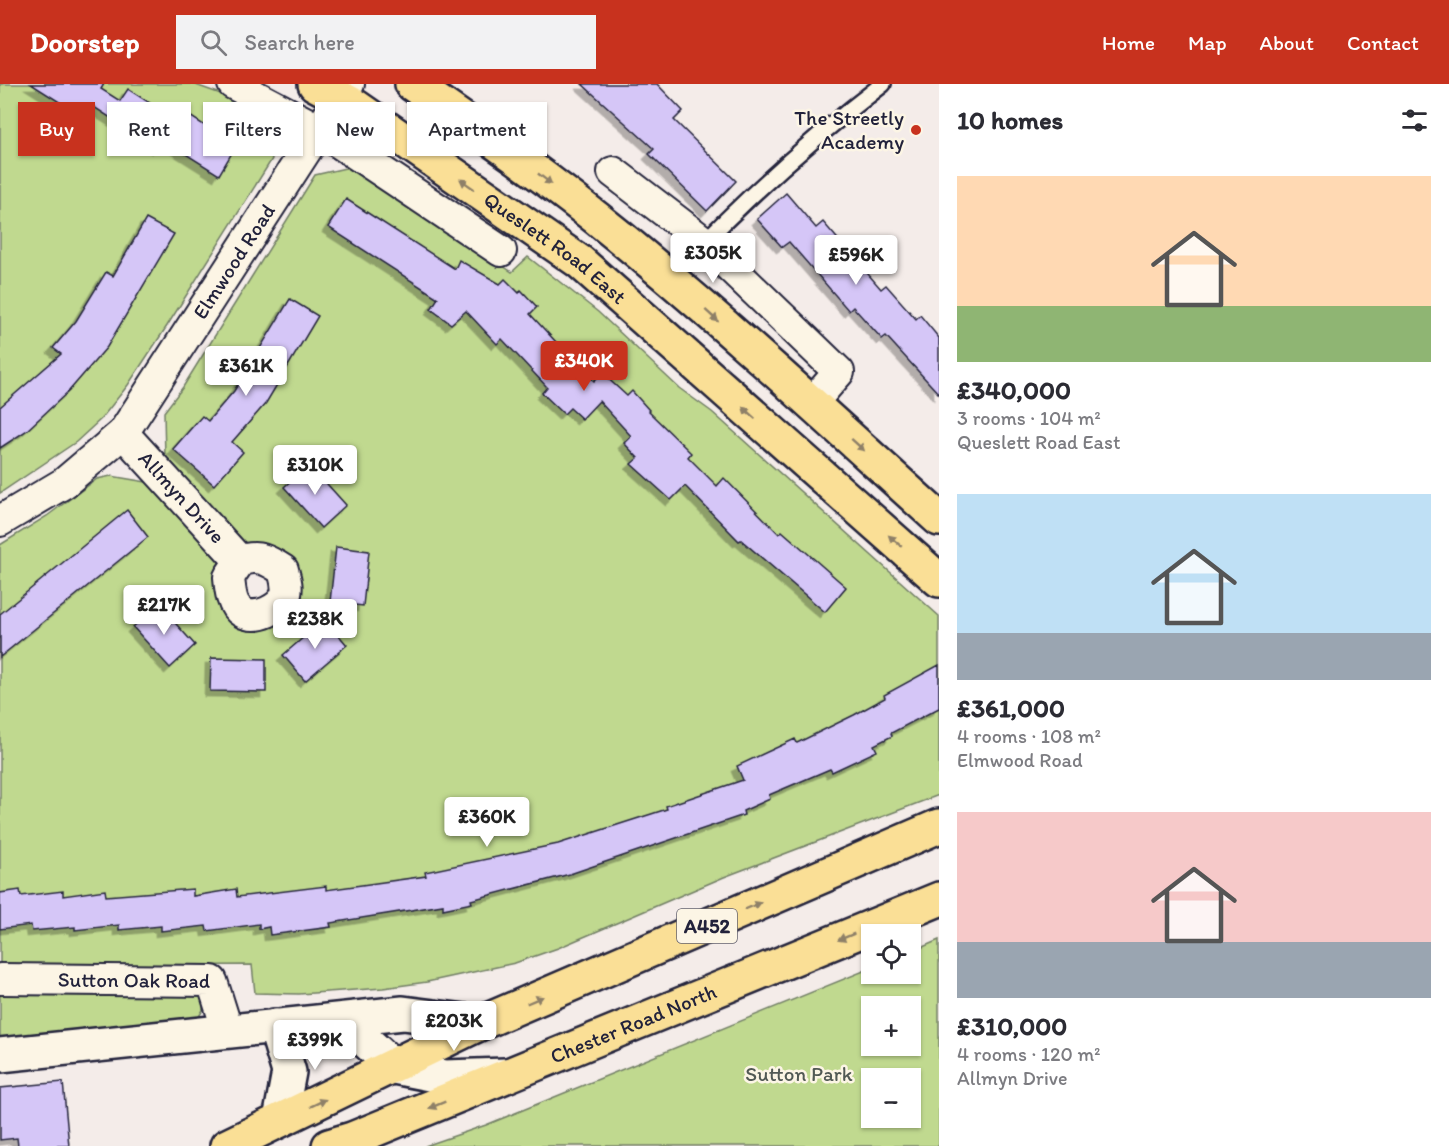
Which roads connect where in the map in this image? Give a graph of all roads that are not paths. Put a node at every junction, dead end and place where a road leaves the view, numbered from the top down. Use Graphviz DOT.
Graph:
graph roads {
  1 [pos="233,84"];
  2 [pos="412,84"];
  3 [pos="884,84"];
  4 [pos="335,89"];
  5 [pos="315,127"];
  6 [pos="315,138"];
  7 [pos="359,156"];
  8 [pos="613,172"];
  9 [pos="704,242"];
  10 [pos="501,250"];
  11 [pos="670,278"];
  12 [pos="812,404"];
  13 [pos="123,433"];
  14 [pos="939,519"];
  15 [pos="0,520"];
  16 [pos="240,561"];
  17 [pos="939,580"];
  18 [pos="939,826"];
  19 [pos="939,899"];
  20 [pos="0,979"];
  21 [pos="344,1020"];
  22 [pos="481,1023"];
  23 [pos="275,1026"];
  24 [pos="228,1032"];
  25 [pos="0,1054"];
  26 [pos="394,1067"];
  27 [pos="511,1075"];
  28 [pos="280,1120"];
  29 [pos="228,1146"];
  30 [pos="329,1146"];
  1 -- 5 [label="street, Queslett Road East"];
  2 -- 11 [label="highway, one-way"];
  3 -- 9 [label="lane"];
  17 -- 4 [label="highway, Queslett Road East, one-way"];
  6 -- 13 [label="street, Elmwood Road"];
  7 -- 10 [label="street, Queslett Road East"];
  8 -- 9 [label="street"];
  9 -- 11 [label="lane"];
  9 -- 12 [label="street"];
  11 -- 12 [label="highway, one-way"];
  12 -- 14 [label="highway, one-way"];
  13 -- 15 [label="street, Elmwood Road"];
  13 -- 16 [label="street, Allmyn Drive"];
  22 -- 18 [label="highway, A452, one-way"];
  19 -- 27 [label="highway, Chester Road North, one-way"];
  20 -- 24 [label="street, Sutton Oak Road"];
  21 -- 22 [label="main road"];
  21 -- 23 [label="main road"];
  21 -- 26 [label="main road"];
  22 -- 26 [label="highway, A452"];
  23 -- 24 [label="main road"];
  23 -- 28 [label="main road"];
  24 -- 25 [label="main road"];
  26 -- 27 [label="main road"];
  28 -- 26 [label="highway, A452, one-way"];
  27 -- 30 [label="highway, Chester Road North, one-way"];
  28 -- 29 [label="highway, A452"];
}
